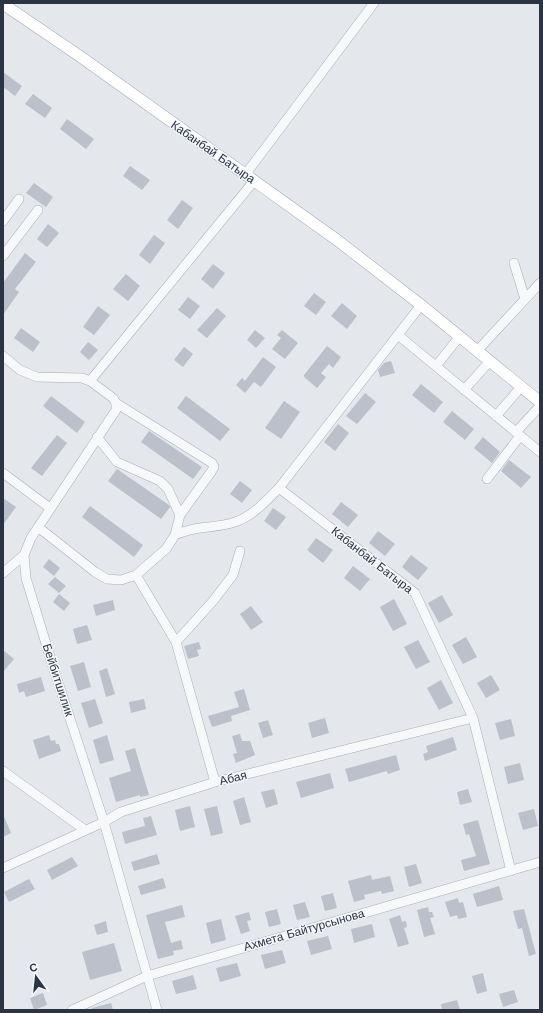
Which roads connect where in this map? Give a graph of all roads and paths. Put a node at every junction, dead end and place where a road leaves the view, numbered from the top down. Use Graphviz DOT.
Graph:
graph roads {
  1 [pos="374,3"];
  2 [pos="3,4"];
  3 [pos="249,178"];
  4 [pos="19,199"];
  5 [pos="38,210"];
  6 [pos="3,221"];
  7 [pos="3,256"];
  8 [pos="514,263"];
  9 [pos="540,283"];
  10 [pos="525,299"];
  11 [pos="421,305"];
  12 [pos="398,334"];
  13 [pos="460,336"];
  14 [pos="477,350"];
  15 [pos="3,356"];
  16 [pos="490,361"];
  17 [pos="436,366"];
  18 [pos="90,381"];
  19 [pos="521,387"];
  20 [pos="464,390"];
  21 [pos="540,402"];
  22 [pos="116,403"];
  23 [pos="540,406"];
  24 [pos="496,416"];
  25 [pos="518,434"];
  26 [pos="97,437"];
  27 [pos="540,452"];
  28 [pos="4,475"];
  29 [pos="487,479"];
  30 [pos="278,488"];
  31 [pos="50,508"];
  32 [pos="180,515"];
  33 [pos="38,527"];
  34 [pos="175,535"];
  35 [pos="240,551"];
  36 [pos="24,555"];
  37 [pos="3,573"];
  38 [pos="136,574"];
  39 [pos="176,642"];
  40 [pos="473,718"];
  41 [pos="3,771"];
  42 [pos="215,782"];
  43 [pos="104,822"];
  44 [pos="85,830"];
  45 [pos="540,862"];
  46 [pos="3,868"];
  47 [pos="511,871"];
  48 [pos="147,976"];
  49 [pos="72,1010"];
  50 [pos="157,1010"];
  1 -- 3 [label="street"];
  2 -- 3 [label="main road, Кабанбай Батыра"];
  3 -- 11 [label="main road, Кабанбай Батыра"];
  3 -- 18 [label="street"];
  4 -- 6 [label="street"];
  5 -- 7 [label="street"];
  8 -- 10 [label="street"];
  9 -- 10 [label="street"];
  10 -- 14 [label="street"];
  11 -- 12 [label="street"];
  11 -- 13 [label="main road, Кабанбай Батыра"];
  12 -- 17 [label="street"];
  12 -- 30 [label="street"];
  13 -- 14 [label="main road, Кабанбай Батыра"];
  13 -- 17 [label="street"];
  14 -- 16 [label="main road, Кабанбай Батыра"];
  15 -- 18 [label="street"];
  16 -- 19 [label="main road, Кабанбай Батыра"];
  16 -- 20 [label="street"];
  17 -- 20 [label="street"];
  18 -- 22 [label="street"];
  19 -- 21 [label="main road, Кабанбай Батыра"];
  19 -- 24 [label="street"];
  20 -- 24 [label="street"];
  22 -- 26 [label="street"];
  22 -- 32 [label="street"];
  23 -- 25 [label="street"];
  24 -- 25 [label="street"];
  25 -- 27 [label="street"];
  25 -- 29 [label="street"];
  26 -- 31 [label="street"];
  26 -- 32 [label="street"];
  28 -- 31 [label="street"];
  30 -- 34 [label="street"];
  30 -- 40 [label="street, Кабанбай Батыра"];
  31 -- 33 [label="street"];
  32 -- 34 [label="street"];
  33 -- 36 [label="street"];
  33 -- 38 [label="street"];
  34 -- 38 [label="street"];
  35 -- 39 [label="street"];
  36 -- 37 [label="street"];
  36 -- 43 [label="street, Бейбитшилик"];
  38 -- 39 [label="street"];
  39 -- 42 [label="street"];
  40 -- 42 [label="street, Абая"];
  40 -- 47 [label="street, Кабанбай Батыра"];
  41 -- 44 [label="street"];
  42 -- 43 [label="street, Абая"];
  43 -- 44 [label="street, Абая"];
  43 -- 48 [label="street, Бейбитшилик"];
  44 -- 46 [label="street, Абая"];
  45 -- 47 [label="street, Ахмета Байтурсынова"];
  47 -- 48 [label="street, Ахмета Байтурсынова"];
  48 -- 49 [label="street, Ахмета Байтурсынова"];
  48 -- 50 [label="street, Бейбитшилик"];
}
